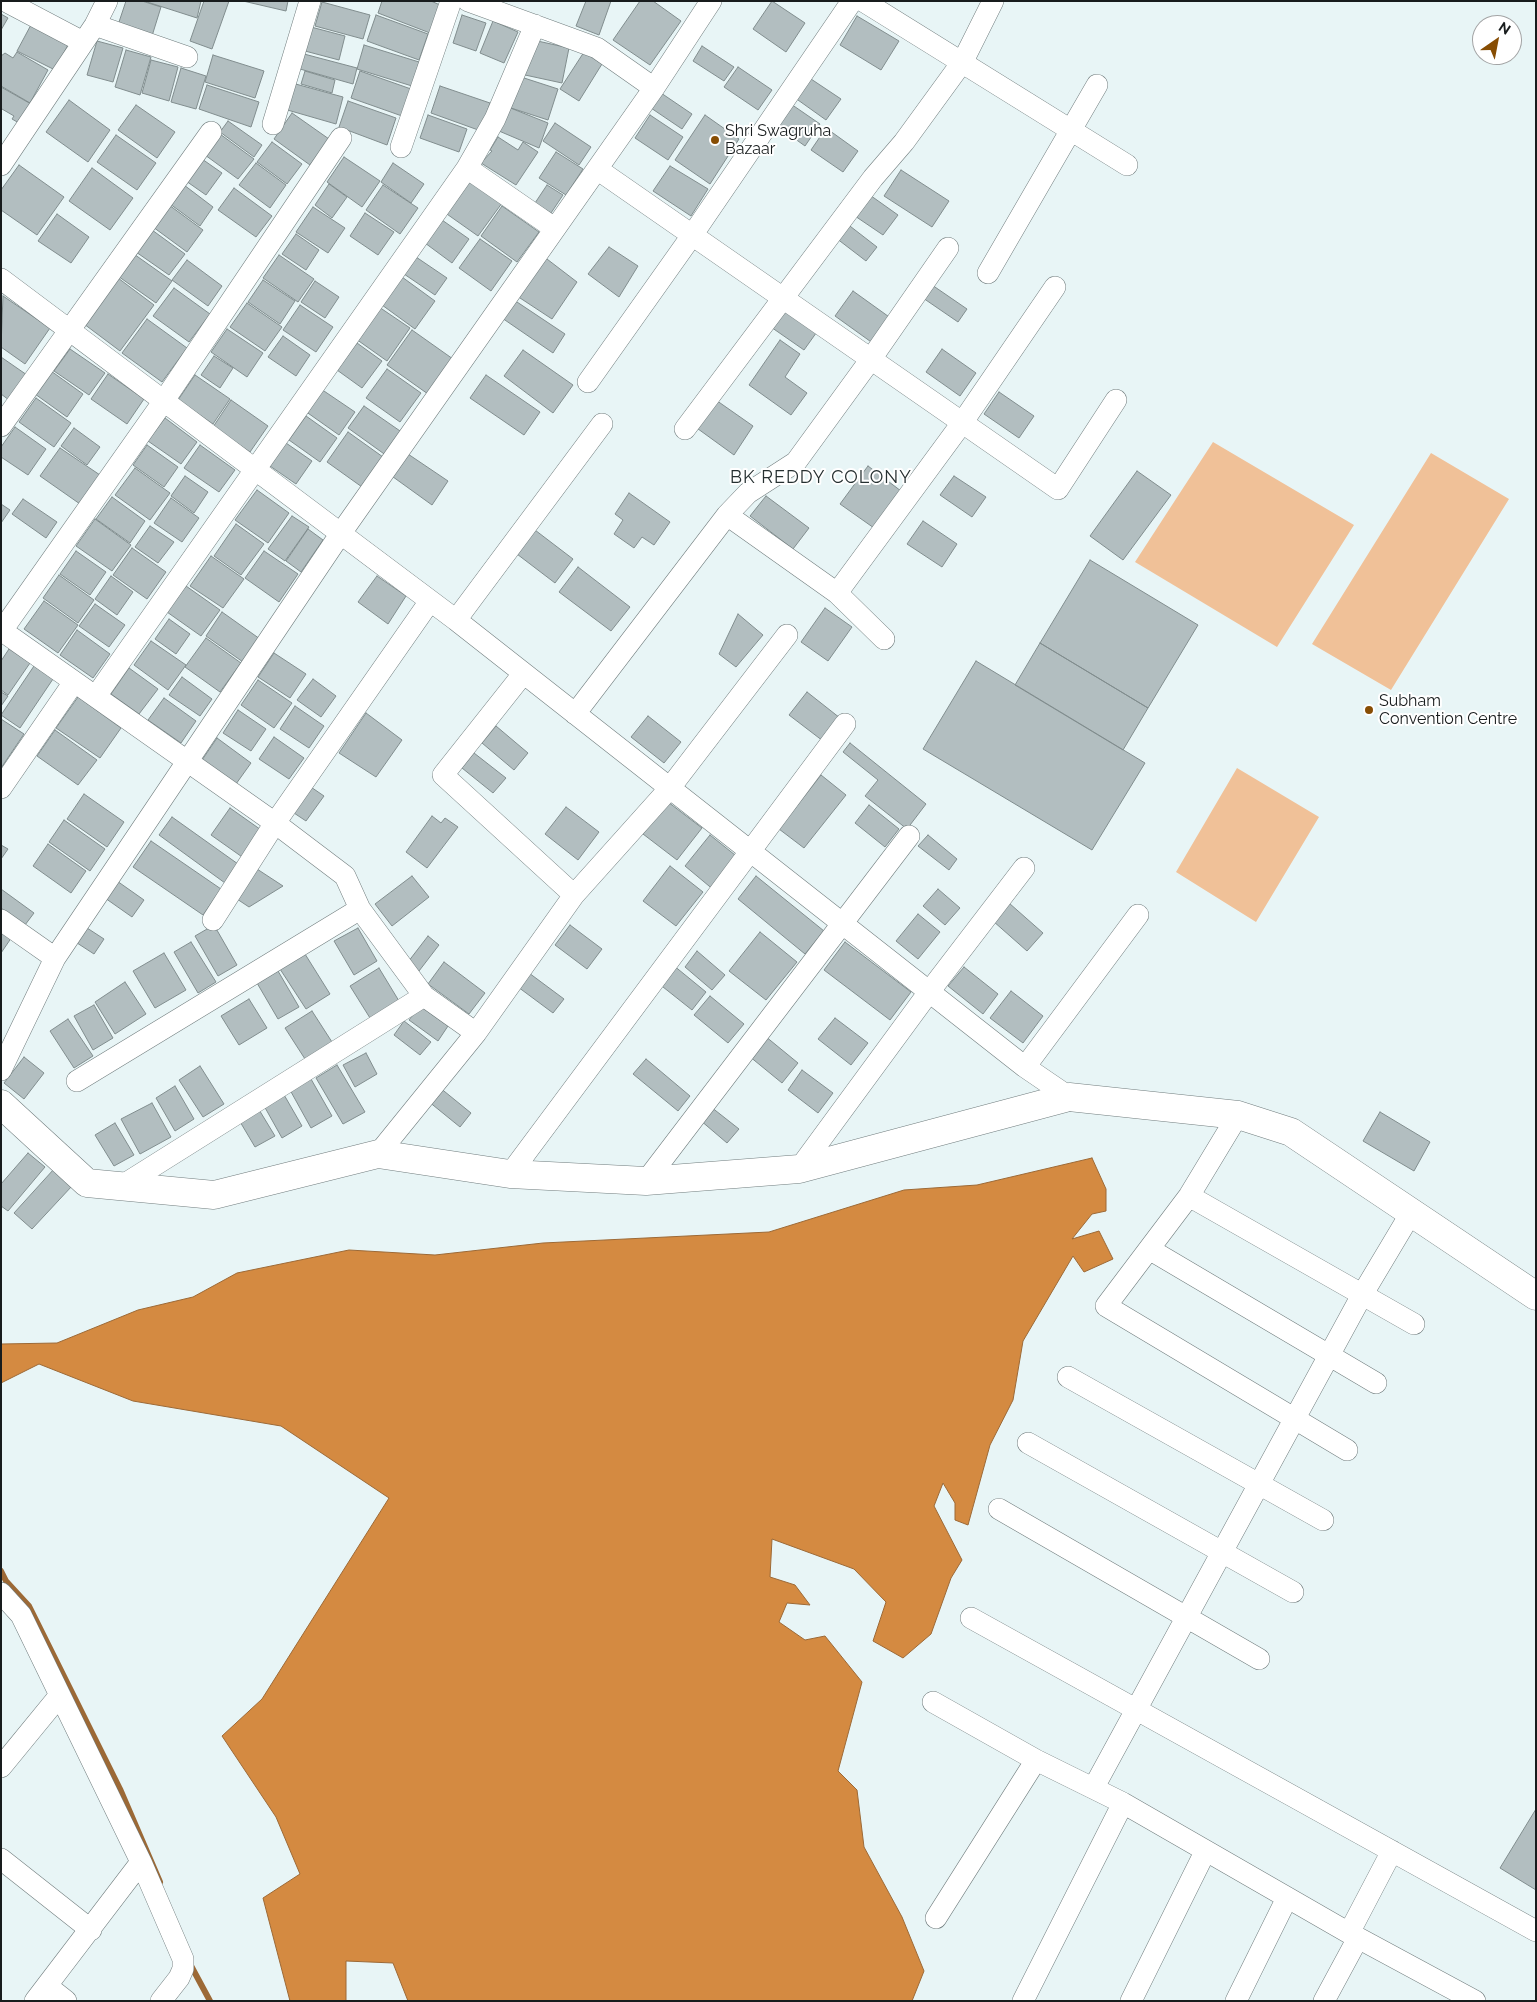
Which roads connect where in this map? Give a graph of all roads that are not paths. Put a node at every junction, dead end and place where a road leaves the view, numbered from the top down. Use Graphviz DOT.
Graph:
graph roads {
  1 [pos="108,1"];
  2 [pos="310,1"];
  3 [pos="451,1"];
  4 [pos="468,1"];
  5 [pos="711,1"];
  6 [pos="852,1"];
  7 [pos="862,1"];
  8 [pos="993,1"];
  9 [pos="9,3"];
  10 [pos="535,25"];
  11 [pos="89,34"];
  12 [pos="187,56"];
  13 [pos="963,61"];
  14 [pos="1097,85"];
  15 [pos="654,88"];
  16 [pos="273,124"];
  17 [pos="1071,131"];
  18 [pos="211,132"];
  19 [pos="341,138"];
  20 [pos="401,147"];
  21 [pos="1,165"];
  22 [pos="1127,165"];
  23 [pos="466,168"];
  24 [pos="597,169"];
  25 [pos="554,228"];
  26 [pos="693,234"];
  27 [pos="948,248"];
  28 [pos="988,273"];
  29 [pos="1,279"];
  30 [pos="1055,287"];
  31 [pos="784,298"];
  32 [pos="70,332"];
  33 [pos="872,359"];
  34 [pos="588,382"];
  35 [pos="1116,400"];
  36 [pos="163,402"];
  37 [pos="962,423"];
  38 [pos="602,424"];
  39 [pos="1,426"];
  40 [pos="685,429"];
  41 [pos="255,469"];
  42 [pos="727,515"];
  43 [pos="341,533"];
  44 [pos="837,593"];
  45 [pos="430,601"];
  46 [pos="456,620"];
  47 [pos="2,631"];
  48 [pos="787,635"];
  49 [pos="884,639"];
  50 [pos="523,674"];
  51 [pos="74,682"];
  52 [pos="96,696"];
  53 [pos="575,714"];
  54 [pos="845,724"];
  55 [pos="188,763"];
  56 [pos="1,788"];
  57 [pos="669,788"];
  58 [pos="275,823"];
  59 [pos="909,836"];
  60 [pos="751,853"];
  61 [pos="1024,868"];
  62 [pos="574,895"];
  63 [pos="360,909"];
  64 [pos="1138,915"];
  65 [pos="1,920"];
  66 [pos="213,920"];
  67 [pos="842,924"];
  68 [pos="55,958"];
  69 [pos="929,992"];
  70 [pos="424,996"];
  71 [pos="476,1033"];
  72 [pos="1025,1067"];
  73 [pos="1,1070"];
  74 [pos="78,1081"];
  75 [pos="1070,1098"];
  76 [pos="1,1104"];
  77 [pos="1238,1115"];
  78 [pos="378,1154"];
  79 [pos="799,1169"];
  80 [pos="510,1174"];
  81 [pos="646,1181"];
  82 [pos="120,1187"];
  83 [pos="1189,1196"];
  84 [pos="1411,1213"];
  85 [pos="1149,1249"];
  86 [pos="1362,1295"];
  87 [pos="1536,1296"];
  88 [pos="1414,1324"];
  89 [pos="1329,1356"];
  90 [pos="1068,1377"];
  91 [pos="1376,1383"];
  92 [pos="1294,1418"];
  93 [pos="1028,1443"];
  94 [pos="1348,1450"];
  95 [pos="1259,1484"];
  96 [pos="999,1509"];
  97 [pos="1323,1520"];
  98 [pos="1222,1552"];
  99 [pos="1293,1592"];
  100 [pos="1,1594"];
  101 [pos="1186,1617"];
  102 [pos="971,1618"];
  103 [pos="1258,1658"];
  104 [pos="60,1694"];
  105 [pos="933,1702"];
  106 [pos="1136,1709"];
  107 [pos="1036,1760"];
  108 [pos="1,1767"];
  109 [pos="1094,1787"];
  110 [pos="1123,1803"];
  111 [pos="1392,1851"];
  112 [pos="1205,1852"];
  113 [pos="1,1859"];
  114 [pos="141,1862"];
  115 [pos="1287,1898"];
  116 [pos="936,1918"];
  117 [pos="91,1930"];
  118 [pos="1536,1931"];
  119 [pos="1353,1935"];
  120 [pos="41,1993"];
  121 [pos="1449,1995"];
  122 [pos="66,2001"];
  123 [pos="161,2001"];
  124 [pos="1023,2001"];
  125 [pos="1132,2001"];
  126 [pos="1236,2001"];
  127 [pos="1324,2001"];
  128 [pos="1475,2001"];
  1 -- 11 [label="street"];
  2 -- 16 [label="street"];
  3 -- 20 [label="street"];
  4 -- 10 [label="street"];
  5 -- 15 [label="street"];
  6 -- 26 [label="street"];
  7 -- 13 [label="street"];
  8 -- 13 [label="street"];
  9 -- 11 [label="street"];
  10 -- 15 [label="street"];
  10 -- 23 [label="street"];
  11 -- 12 [label="street"];
  11 -- 21 [label="street"];
  13 -- 17 [label="street"];
  13 -- 31 [label="street"];
  14 -- 17 [label="street"];
  15 -- 24 [label="street"];
  17 -- 22 [label="street"];
  17 -- 28 [label="street"];
  18 -- 32 [label="street"];
  19 -- 36 [label="street"];
  23 -- 25 [label="street"];
  23 -- 41 [label="street"];
  24 -- 25 [label="street"];
  24 -- 26 [label="street"];
  25 -- 43 [label="street"];
  26 -- 31 [label="street"];
  26 -- 34 [label="street"];
  27 -- 33 [label="street"];
  29 -- 32 [label="street"];
  30 -- 37 [label="street"];
  31 -- 33 [label="street"];
  31 -- 40 [label="street"];
  32 -- 36 [label="street"];
  32 -- 39 [label="street"];
  33 -- 37 [label="street"];
  33 -- 42 [label="street"];
  35 -- 37 [label="street"];
  36 -- 41 [label="street"];
  36 -- 47 [label="street"];
  37 -- 44 [label="street"];
  38 -- 46 [label="street"];
  41 -- 43 [label="street"];
  41 -- 52 [label="street"];
  42 -- 44 [label="street"];
  42 -- 53 [label="street"];
  43 -- 45 [label="street"];
  43 -- 55 [label="street"];
  44 -- 49 [label="street"];
  45 -- 46 [label="street"];
  45 -- 58 [label="street"];
  46 -- 50 [label="street"];
  47 -- 51 [label="street"];
  48 -- 57 [label="street"];
  50 -- 53 [label="street"];
  50 -- 62 [label="street"];
  51 -- 52 [label="street"];
  51 -- 56 [label="street"];
  52 -- 55 [label="street"];
  53 -- 57 [label="street"];
  54 -- 60 [label="street"];
  55 -- 58 [label="street"];
  55 -- 68 [label="street"];
  57 -- 60 [label="street"];
  57 -- 62 [label="street"];
  58 -- 63 [label="street"];
  58 -- 66 [label="street"];
  59 -- 67 [label="street"];
  60 -- 67 [label="street"];
  60 -- 80 [label="street"];
  61 -- 69 [label="street"];
  62 -- 71 [label="street"];
  63 -- 70 [label="street"];
  63 -- 74 [label="street"];
  64 -- 72 [label="street"];
  65 -- 68 [label="street"];
  67 -- 69 [label="street"];
  67 -- 81 [label="street"];
  68 -- 73 [label="street"];
  69 -- 72 [label="street"];
  69 -- 79 [label="street"];
  70 -- 71 [label="street"];
  70 -- 82 [label="street"];
  71 -- 78 [label="street"];
  72 -- 75 [label="street"];
  75 -- 77 [label="street"];
  75 -- 79 [label="street"];
  76 -- 82 [label="street"];
  77 -- 83 [label="street"];
  77 -- 84 [label="street"];
  78 -- 80 [label="street"];
  78 -- 82 [label="street"];
  79 -- 81 [label="street"];
  80 -- 81 [label="street"];
  83 -- 85 [label="street"];
  83 -- 86 [label="street"];
  84 -- 86 [label="street"];
  84 -- 87 [label="street"];
  85 -- 89 [label="street"];
  85 -- 92 [label="street"];
  86 -- 88 [label="street"];
  86 -- 89 [label="street"];
  89 -- 91 [label="street"];
  89 -- 92 [label="street"];
  90 -- 95 [label="street"];
  92 -- 94 [label="street"];
  92 -- 95 [label="street"];
  93 -- 98 [label="street"];
  95 -- 97 [label="street"];
  95 -- 98 [label="street"];
  96 -- 101 [label="street"];
  98 -- 99 [label="street"];
  98 -- 101 [label="street"];
  100 -- 104 [label="street"];
  101 -- 103 [label="street"];
  101 -- 106 [label="street"];
  102 -- 106 [label="street"];
  104 -- 108 [label="street"];
  104 -- 114 [label="street"];
  105 -- 107 [label="street"];
  106 -- 109 [label="street"];
  106 -- 111 [label="street"];
  107 -- 109 [label="street"];
  107 -- 116 [label="street"];
  109 -- 110 [label="street"];
  110 -- 112 [label="street"];
  110 -- 124 [label="street"];
  111 -- 118 [label="street"];
  111 -- 119 [label="street"];
  112 -- 115 [label="street"];
  112 -- 125 [label="street"];
  113 -- 117 [label="street"];
  114 -- 117 [label="street"];
  114 -- 123 [label="street"];
  115 -- 119 [label="street"];
  115 -- 126 [label="street"];
  117 -- 120 [label="street"];
  119 -- 121 [label="street"];
  119 -- 127 [label="street"];
  120 -- 122 [label="street"];
  121 -- 128 [label="street"];
}
